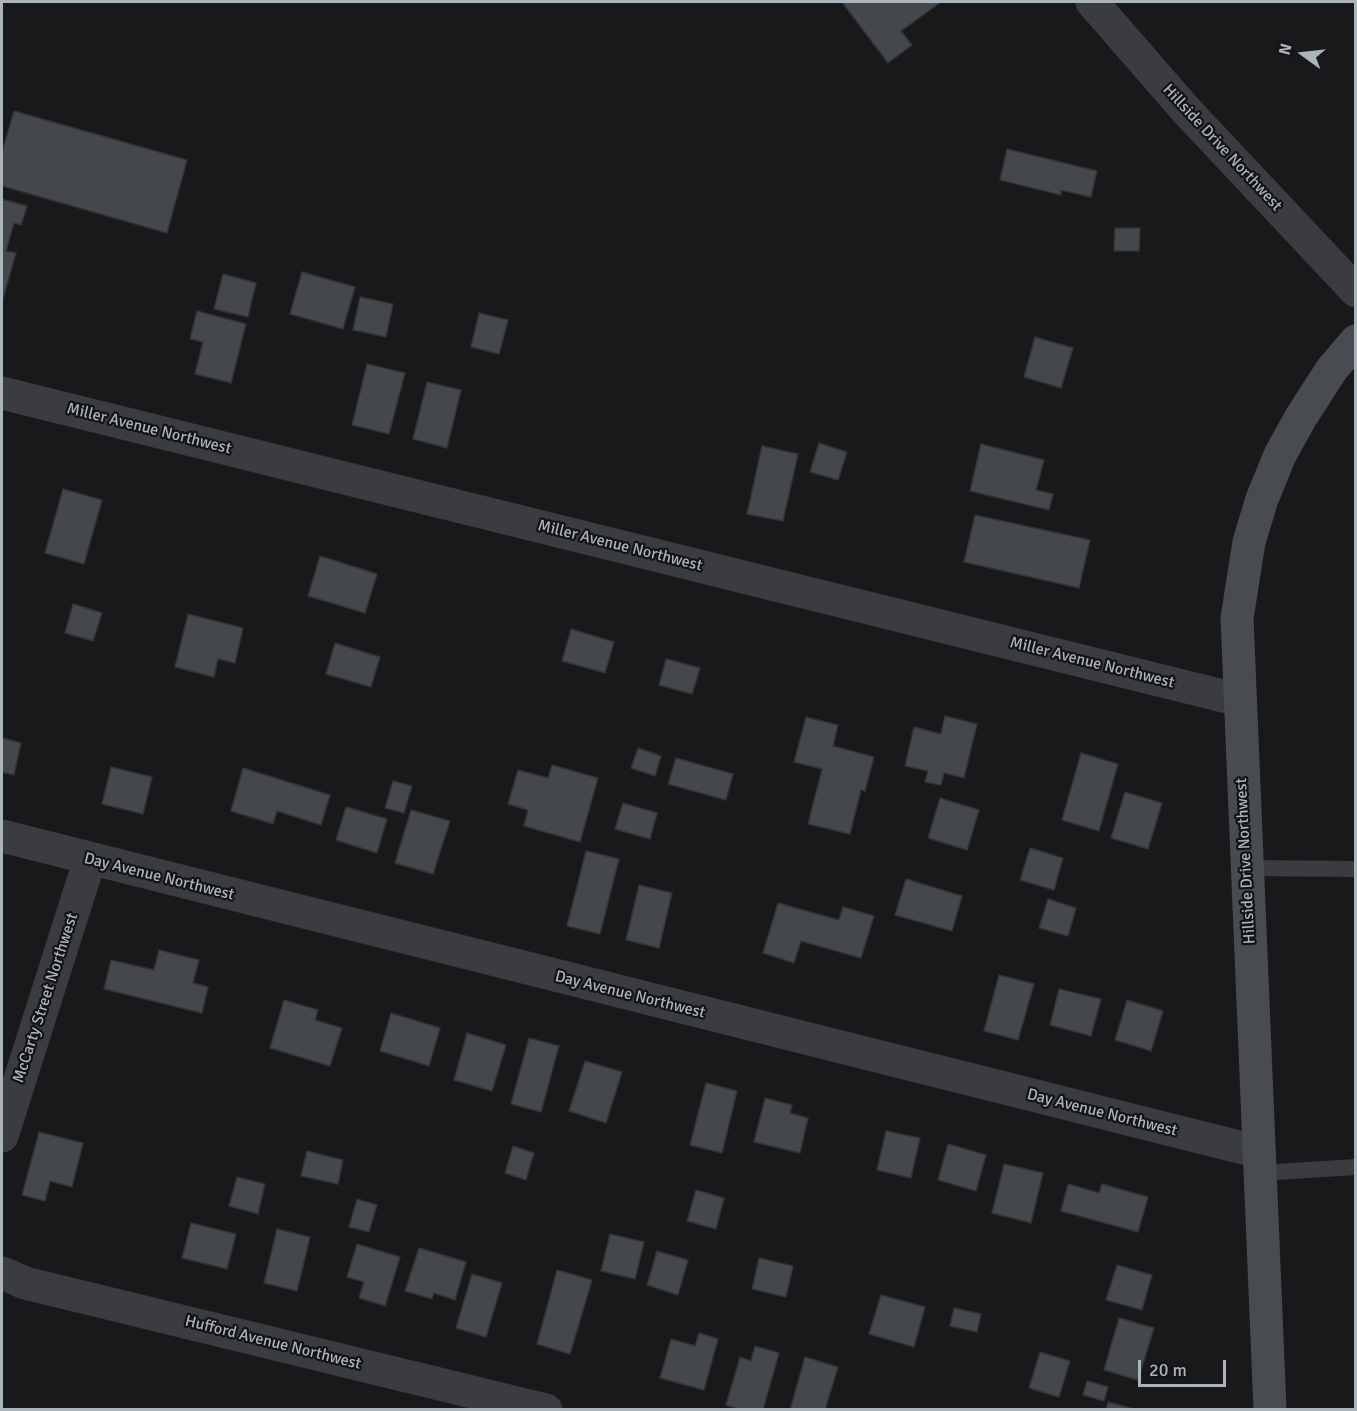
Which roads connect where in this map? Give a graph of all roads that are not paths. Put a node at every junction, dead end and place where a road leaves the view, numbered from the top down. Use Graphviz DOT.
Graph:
graph roads {
  1 [pos="1092,2"];
  2 [pos="1356,291"];
  3 [pos="1356,341"];
  4 [pos="2,393"];
  5 [pos="1239,700"];
  6 [pos="2,836"];
  7 [pos="90,860"];
  8 [pos="1246,868"];
  9 [pos="1356,869"];
  10 [pos="2,1136"];
  11 [pos="1260,1162"];
  12 [pos="1356,1167"];
  13 [pos="2,1273"];
  14 [pos="546,1410"];
  15 [pos="1270,1410"];
  1 -- 2 [label="street, Hillside Drive Northwest"];
  3 -- 5 [label="main road, Hillside Drive Northwest"];
  4 -- 5 [label="street, Miller Avenue Northwest"];
  5 -- 8 [label="main road, Hillside Drive Northwest"];
  6 -- 7 [label="street, Day Avenue Northwest"];
  7 -- 10 [label="street, McCarty Street Northwest"];
  7 -- 11 [label="street, Day Avenue Northwest"];
  8 -- 9 [label="lane"];
  8 -- 11 [label="main road, Hillside Drive Northwest"];
  11 -- 12 [label="lane"];
  11 -- 15 [label="main road, Hillside Drive Northwest"];
  13 -- 14 [label="street, Hufford Avenue Northwest"];
}
